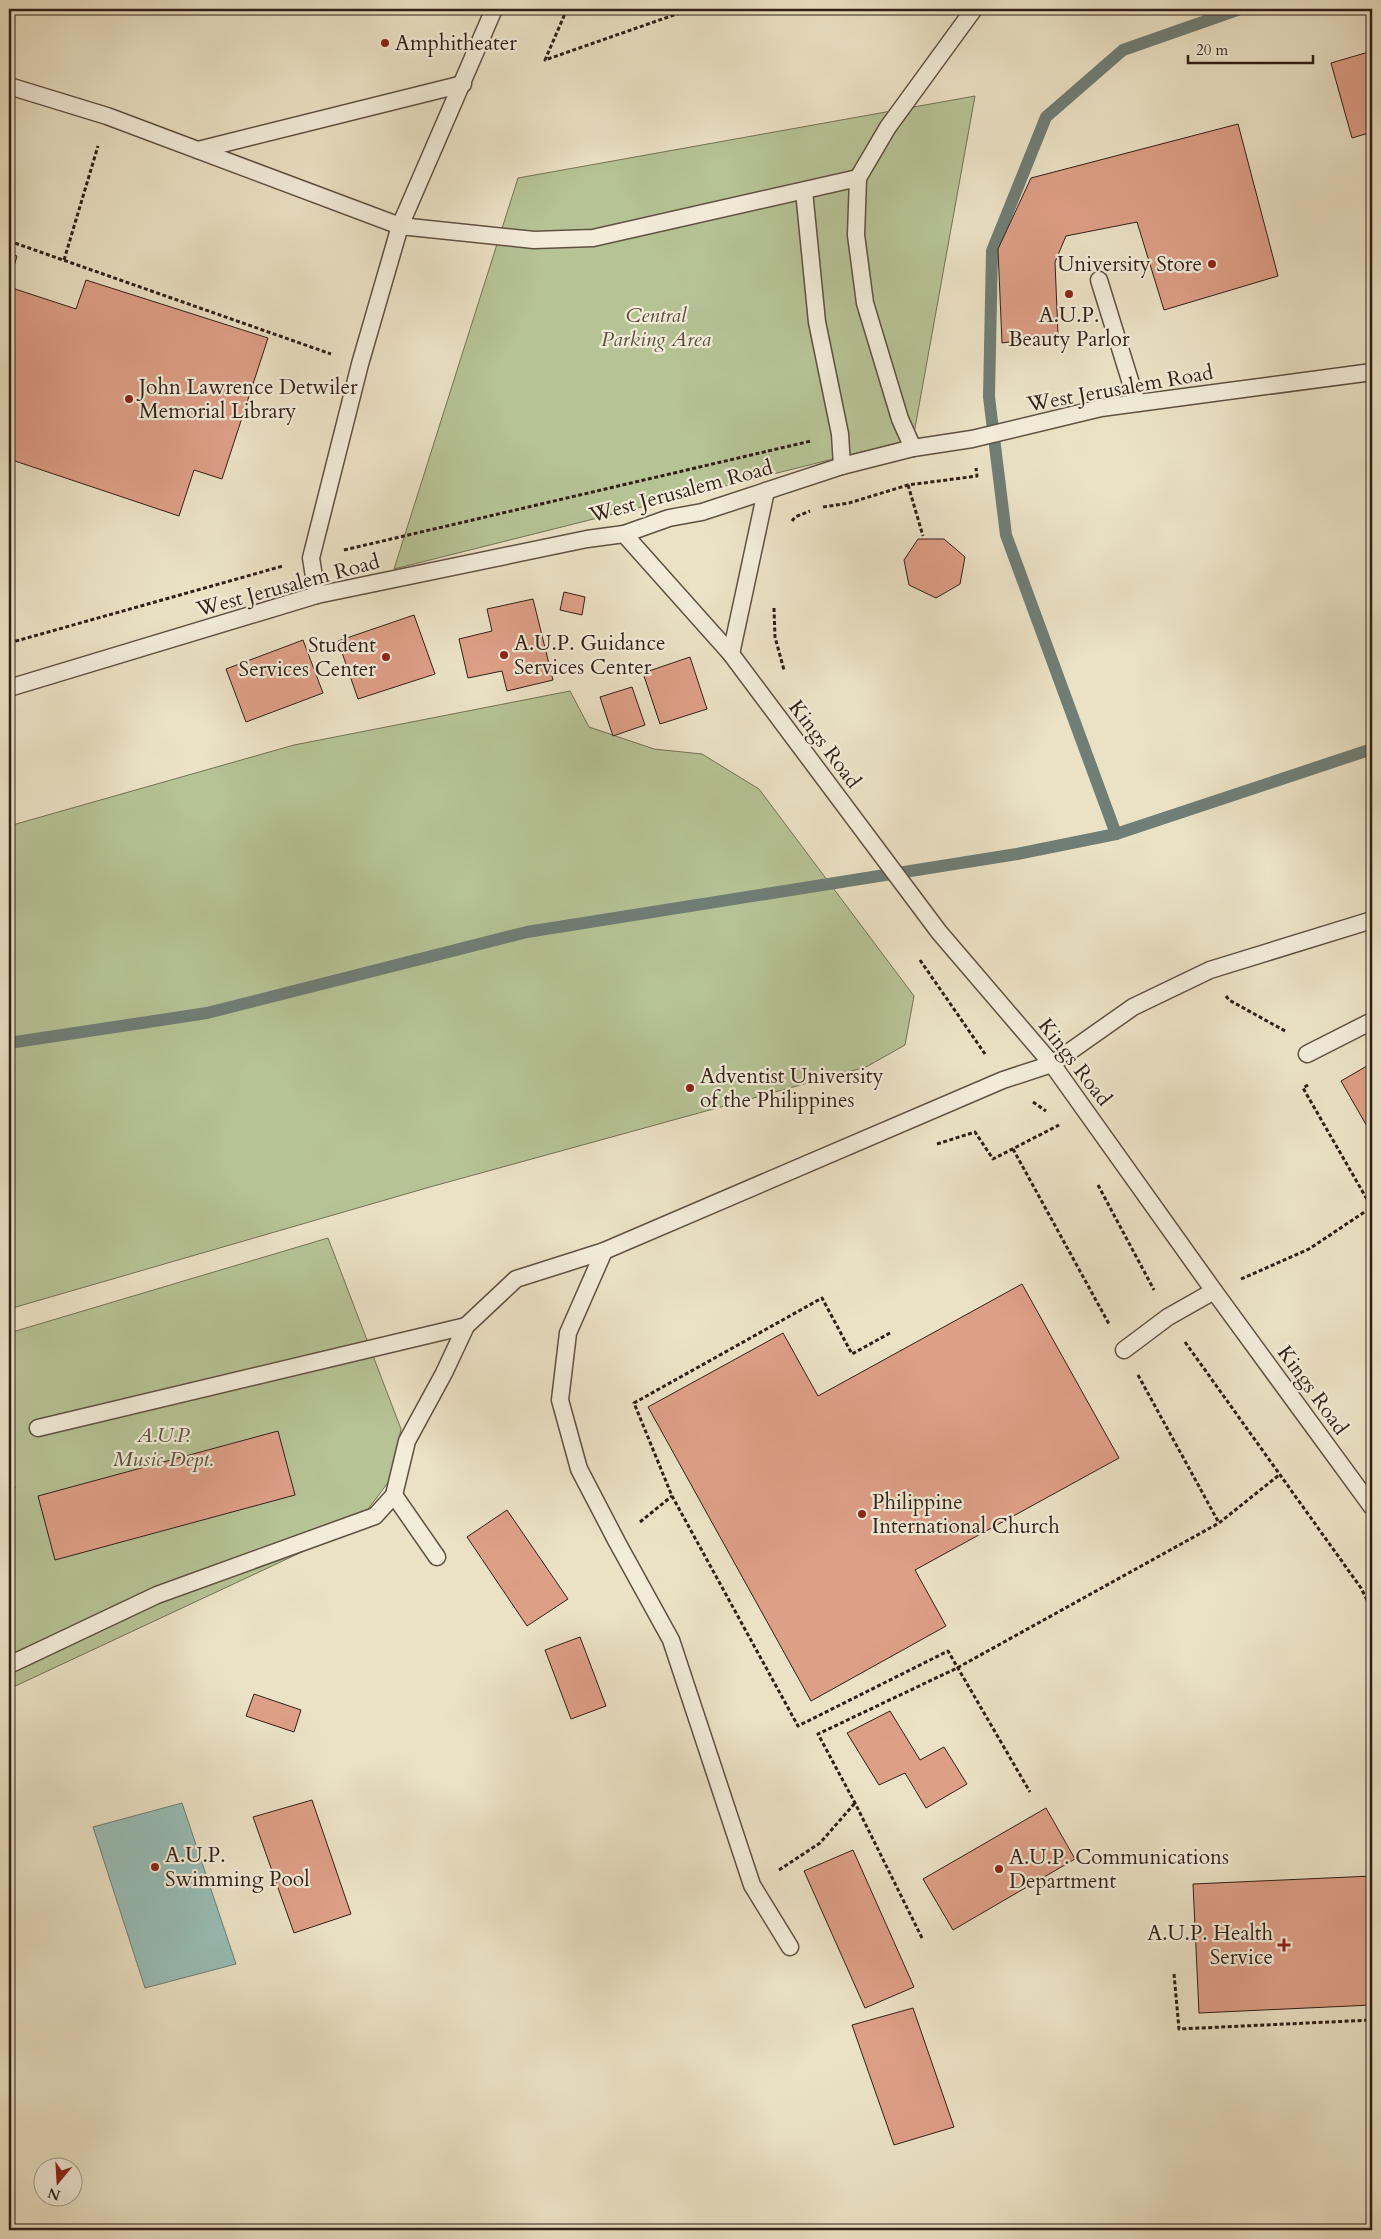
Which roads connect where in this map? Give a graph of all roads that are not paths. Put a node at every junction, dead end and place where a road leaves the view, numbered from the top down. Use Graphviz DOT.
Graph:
graph roads {
  1 [pos="494,9"];
  2 [pos="974,9"];
  3 [pos="463,84"];
  4 [pos="9,86"];
  5 [pos="198,150"];
  6 [pos="858,178"];
  7 [pos="804,191"];
  8 [pos="400,226"];
  9 [pos="1099,280"];
  10 [pos="1372,372"];
  11 [pos="1137,403"];
  12 [pos="913,448"];
  13 [pos="842,466"];
  14 [pos="766,491"];
  15 [pos="624,534"];
  16 [pos="317,595"];
  17 [pos="731,654"];
  18 [pos="9,688"];
  19 [pos="1372,920"];
  20 [pos="1372,1021"];
  21 [pos="1307,1054"];
  22 [pos="1052,1064"];
  23 [pos="604,1251"];
  24 [pos="1214,1291"];
  25 [pos="466,1326"];
  26 [pos="1124,1350"];
  27 [pos="38,1428"];
  28 [pos="394,1495"];
  29 [pos="1372,1507"];
  30 [pos="436,1557"];
  31 [pos="9,1665"];
  32 [pos="790,1947"];
  1 -- 3 [label="lane"];
  2 -- 6 [label="lane"];
  3 -- 5 [label="lane"];
  3 -- 8 [label="lane"];
  4 -- 5 [label="lane"];
  5 -- 8 [label="lane"];
  6 -- 7 [label="lane"];
  6 -- 12 [label="lane"];
  7 -- 8 [label="lane"];
  7 -- 13 [label="lane"];
  8 -- 16 [label="lane"];
  9 -- 11 [label="lane"];
  10 -- 11 [label="lane, West Jerusalem Road"];
  11 -- 12 [label="lane, West Jerusalem Road"];
  12 -- 13 [label="lane, West Jerusalem Road"];
  13 -- 14 [label="lane, West Jerusalem Road"];
  14 -- 15 [label="lane, West Jerusalem Road"];
  14 -- 17 [label="lane"];
  15 -- 16 [label="lane, West Jerusalem Road"];
  15 -- 17 [label="lane, Kings Road"];
  16 -- 18 [label="lane, West Jerusalem Road"];
  17 -- 22 [label="lane, Kings Road"];
  19 -- 22 [label="lane"];
  20 -- 21 [label="lane"];
  22 -- 23 [label="lane"];
  22 -- 24 [label="lane, Kings Road"];
  23 -- 25 [label="lane"];
  23 -- 32 [label="lane"];
  24 -- 26 [label="lane"];
  24 -- 29 [label="lane, Kings Road"];
  25 -- 27 [label="lane"];
  25 -- 28 [label="lane"];
  28 -- 30 [label="lane"];
  28 -- 31 [label="lane"];
}
